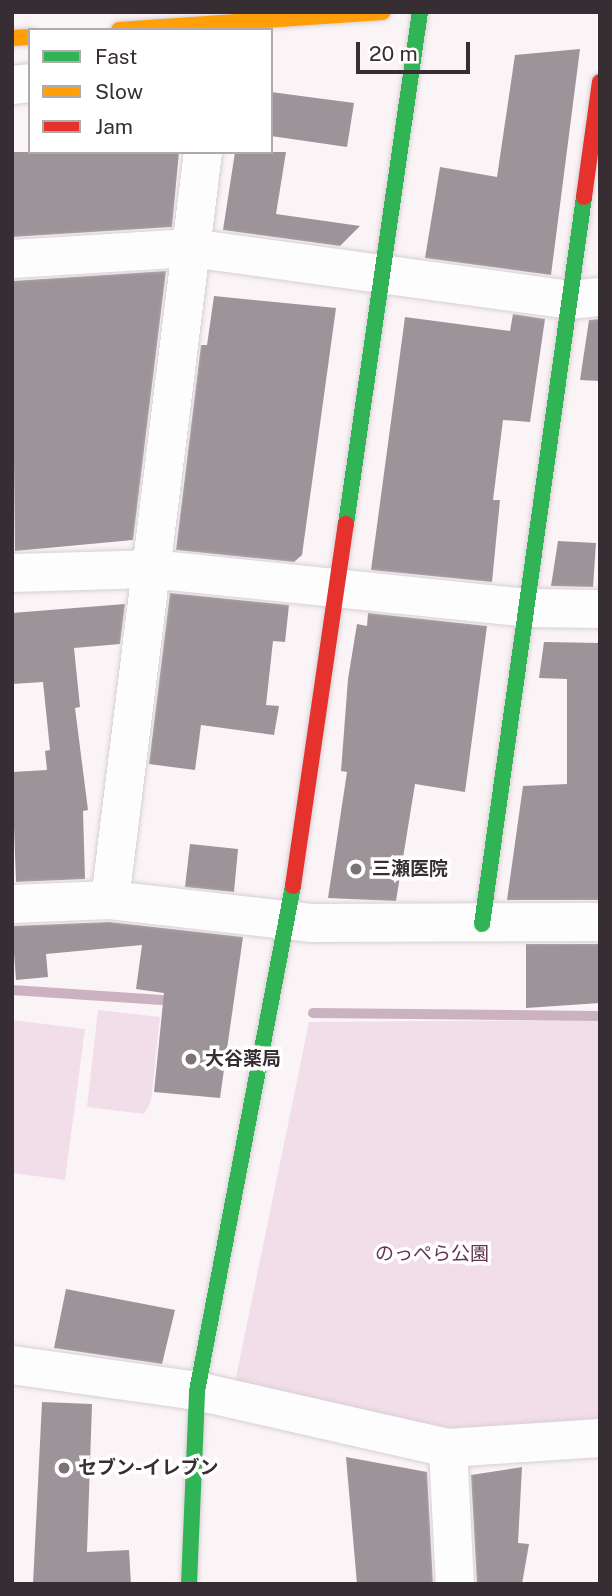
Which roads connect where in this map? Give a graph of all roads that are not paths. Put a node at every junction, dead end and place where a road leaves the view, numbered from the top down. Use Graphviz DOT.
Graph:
graph roads {
  1 [pos="382,12"];
  2 [pos="420,12"];
  3 [pos="211,23"];
  4 [pos="145,28"];
  5 [pos="600,82"];
  6 [pos="203,154"];
  7 [pos="191,248"];
  8 [pos="12,260"];
  9 [pos="380,271"];
  10 [pos="585,299"];
  11 [pos="152,569"];
  12 [pos="12,573"];
  13 [pos="335,587"];
  14 [pos="527,608"];
  15 [pos="600,609"];
  16 [pos="110,900"];
  17 [pos="12,904"];
  18 [pos="288,921"];
  19 [pos="600,922"];
  20 [pos="482,923"];
  21 [pos="12,1365"];
  22 [pos="197,1391"];
  23 [pos="600,1438"];
  24 [pos="448,1448"];
  25 [pos="189,1584"];
  26 [pos="455,1584"];
  1 -- 3 [label="street"];
  2 -- 9 [label="street"];
  3 -- 4 [label="street"];
  5 -- 10 [label="street"];
  6 -- 7 [label="street"];
  7 -- 8 [label="street"];
  7 -- 9 [label="street"];
  7 -- 11 [label="street"];
  9 -- 10 [label="street"];
  9 -- 13 [label="street"];
  10 -- 14 [label="street"];
  11 -- 12 [label="street"];
  11 -- 13 [label="street"];
  11 -- 16 [label="street"];
  13 -- 14 [label="street"];
  13 -- 18 [label="street"];
  14 -- 15 [label="street"];
  14 -- 20 [label="street"];
  16 -- 17 [label="street"];
  16 -- 18 [label="street"];
  18 -- 20 [label="street"];
  18 -- 22 [label="street"];
  19 -- 20 [label="street"];
  21 -- 22 [label="street"];
  22 -- 24 [label="street"];
  22 -- 25 [label="street"];
  23 -- 24 [label="street"];
  24 -- 26 [label="street"];
}
